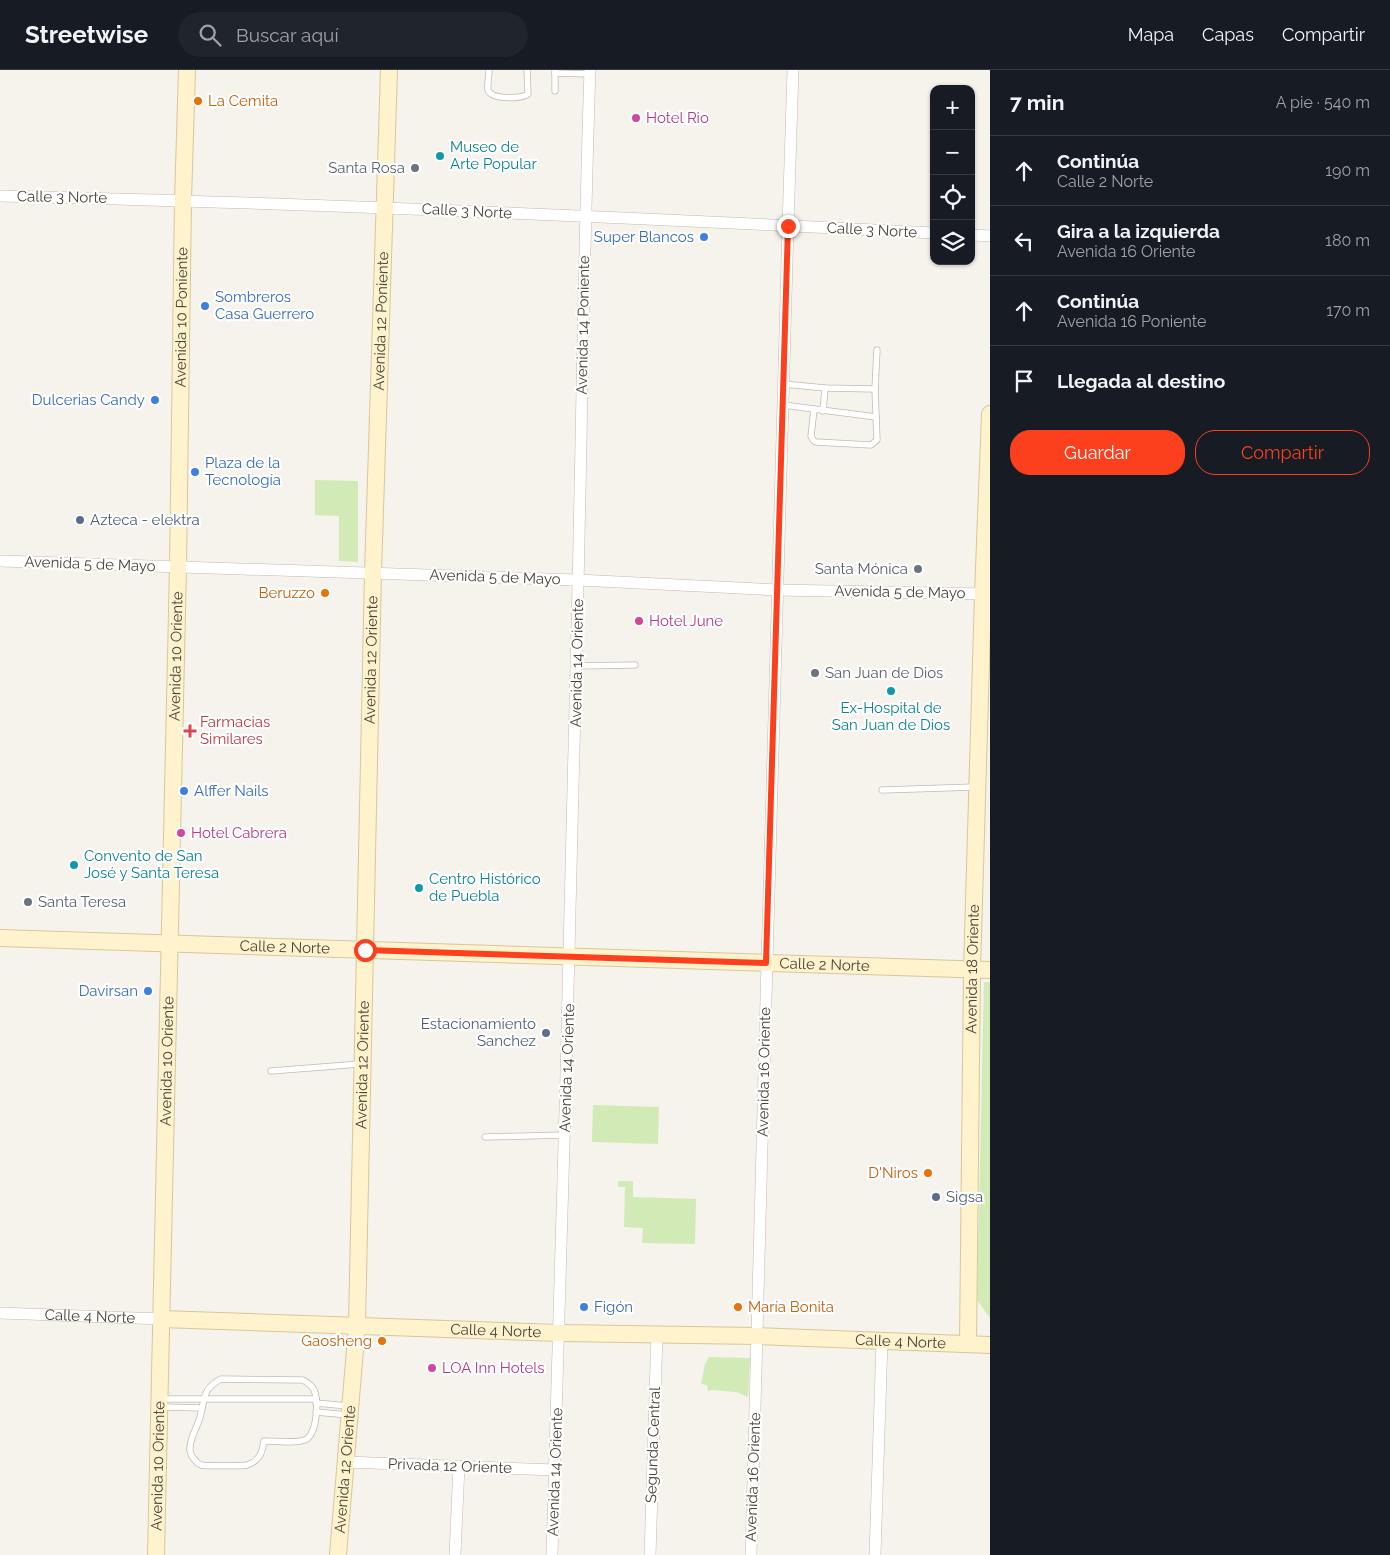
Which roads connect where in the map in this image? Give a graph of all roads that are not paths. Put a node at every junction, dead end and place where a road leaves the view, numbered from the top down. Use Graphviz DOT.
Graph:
graph roads {
  1 [pos="187,70"];
  2 [pos="389,70"];
  3 [pos="489,70"];
  4 [pos="527,70"];
  5 [pos="793,70"];
  6 [pos="555,71"];
  7 [pos="590,72"];
  8 [pos="555,91"];
  9 [pos="0,196"];
  10 [pos="183,200"];
  11 [pos="385,207"];
  12 [pos="585,216"];
  13 [pos="788,226"];
  14 [pos="930,233"];
  15 [pos="975,235"];
  16 [pos="990,236"];
  17 [pos="877,350"];
  18 [pos="783,384"];
  19 [pos="825,388"];
  20 [pos="875,389"];
  21 [pos="783,405"];
  22 [pos="814,409"];
  23 [pos="823,411"];
  24 [pos="990,414"];
  25 [pos="876,417"];
  26 [pos="989,480"];
  27 [pos="0,560"];
  28 [pos="178,567"];
  29 [pos="373,573"];
  30 [pos="578,580"];
  31 [pos="778,590"];
  32 [pos="986,594"];
  33 [pos="635,665"];
  34 [pos="576,666"];
  35 [pos="977,787"];
  36 [pos="882,790"];
  37 [pos="0,938"];
  38 [pos="170,943"];
  39 [pos="365,950"];
  40 [pos="570,956"];
  41 [pos="766,963"];
  42 [pos="972,970"];
  43 [pos="990,970"];
  44 [pos="363,1064"];
  45 [pos="271,1070"];
  46 [pos="565,1136"];
  47 [pos="485,1137"];
  48 [pos="0,1313"];
  49 [pos="162,1318"];
  50 [pos="357,1326"];
  51 [pos="560,1333"];
  52 [pos="657,1334"];
  53 [pos="757,1336"];
  54 [pos="882,1340"];
  55 [pos="968,1344"];
  56 [pos="990,1345"];
  57 [pos="203,1399"];
  58 [pos="316,1401"];
  59 [pos="160,1403"];
  60 [pos="202,1408"];
  61 [pos="350,1411"];
  62 [pos="316,1412"];
  63 [pos="346,1462"];
  64 [pos="459,1466"];
  65 [pos="555,1470"];
  66 [pos="156,1555"];
  67 [pos="338,1555"];
  68 [pos="455,1555"];
  69 [pos="552,1555"];
  70 [pos="650,1555"];
  71 [pos="751,1555"];
  72 [pos="875,1555"];
  1 -- 10 [label="main road, Avenida 10 Poniente"];
  2 -- 11 [label="main road, Avenida 12 Poniente"];
  3 -- 4 [label="lane"];
  5 -- 13 [label="street, Avenida 16 Oriente"];
  6 -- 7 [label="lane"];
  6 -- 8 [label="lane"];
  7 -- 12 [label="street, Avenida 14 Poniente"];
  9 -- 10 [label="street, Calle 3 Norte"];
  10 -- 11 [label="street, Calle 3 Norte"];
  10 -- 28 [label="main road, Avenida 10 Poniente"];
  11 -- 12 [label="street, Calle 3 Norte"];
  11 -- 29 [label="main road, Avenida 12 Poniente"];
  12 -- 13 [label="street, Calle 3 Norte"];
  12 -- 30 [label="street, Avenida 14 Poniente"];
  13 -- 14 [label="street, Calle 3 Norte"];
  13 -- 18 [label="street, Avenida 16 Oriente"];
  15 -- 16 [label="street"];
  17 -- 20 [label="lane"];
  18 -- 19 [label="lane"];
  18 -- 21 [label="street, Avenida 16 Oriente"];
  19 -- 20 [label="lane"];
  19 -- 23 [label="lane"];
  20 -- 25 [label="lane"];
  21 -- 22 [label="lane"];
  21 -- 31 [label="street, Avenida 16 Oriente"];
  22 -- 23 [label="lane"];
  22 -- 25 [label="lane"];
  23 -- 25 [label="lane"];
  24 -- 26 [label="main road, Avenida 18 Oriente"];
  26 -- 32 [label="main road, Avenida 18 Oriente"];
  27 -- 28 [label="street, Avenida 5 de Mayo"];
  28 -- 29 [label="street, Avenida 5 de Mayo"];
  28 -- 38 [label="main road, Avenida 10 Oriente"];
  29 -- 30 [label="street, Avenida 5 de Mayo"];
  29 -- 39 [label="main road, Avenida 12 Oriente"];
  30 -- 31 [label="street, Avenida 5 de Mayo"];
  30 -- 34 [label="street, Avenida 14 Oriente"];
  31 -- 32 [label="street, Avenida 5 de Mayo"];
  31 -- 41 [label="street, Avenida 16 Oriente"];
  32 -- 35 [label="main road, Avenida 18 Oriente"];
  33 -- 34 [label="lane"];
  34 -- 40 [label="street, Avenida 14 Oriente"];
  35 -- 36 [label="lane"];
  35 -- 42 [label="main road, Avenida 18 Oriente"];
  37 -- 38 [label="main road, Calle 2 Norte"];
  38 -- 39 [label="main road, Calle 2 Norte"];
  38 -- 49 [label="main road, Avenida 10 Oriente"];
  39 -- 40 [label="main road, Calle 2 Norte"];
  39 -- 44 [label="main road, Avenida 12 Oriente"];
  40 -- 41 [label="main road, Calle 2 Norte"];
  40 -- 46 [label="street, Avenida 14 Oriente"];
  41 -- 42 [label="main road, Calle 2 Norte"];
  41 -- 53 [label="street, Avenida 16 Oriente"];
  42 -- 43 [label="main road, Calle 2 Norte"];
  42 -- 55 [label="main road, Avenida 18 Oriente"];
  44 -- 45 [label="lane"];
  44 -- 50 [label="main road, Avenida 12 Oriente"];
  46 -- 47 [label="lane"];
  46 -- 51 [label="street, Avenida 14 Oriente"];
  48 -- 49 [label="street, Calle 4 Norte"];
  49 -- 50 [label="main road, Calle 4 Norte"];
  49 -- 59 [label="main road, Avenida 10 Oriente"];
  50 -- 51 [label="main road, Calle 4 Norte"];
  50 -- 61 [label="main road, Avenida 12 Oriente"];
  51 -- 52 [label="main road, Calle 4 Norte"];
  51 -- 65 [label="street, Avenida 14 Oriente"];
  52 -- 53 [label="main road, Calle 4 Norte"];
  52 -- 70 [label="street, Segunda Central"];
  53 -- 54 [label="main road, Calle 4 Norte"];
  53 -- 71 [label="street, Avenida 16 Oriente"];
  54 -- 55 [label="main road, Calle 4 Norte"];
  54 -- 72 [label="street"];
  55 -- 56 [label="main road, Calle 4 Norte"];
  57 -- 58 [label="lane"];
  57 -- 58 [label="lane"];
  57 -- 59 [label="lane"];
  57 -- 60 [label="lane"];
  58 -- 61 [label="lane"];
  58 -- 62 [label="lane"];
  59 -- 60 [label="lane"];
  59 -- 66 [label="main road, Avenida 10 Oriente"];
  60 -- 62 [label="lane"];
  61 -- 62 [label="lane"];
  61 -- 63 [label="main road, Avenida 12 Oriente"];
  63 -- 64 [label="street, Privada 12 Oriente"];
  63 -- 67 [label="main road, Avenida 12 Oriente"];
  64 -- 65 [label="street, Privada 12 Oriente"];
  64 -- 68 [label="street"];
  65 -- 69 [label="street, Avenida 14 Oriente"];
}
